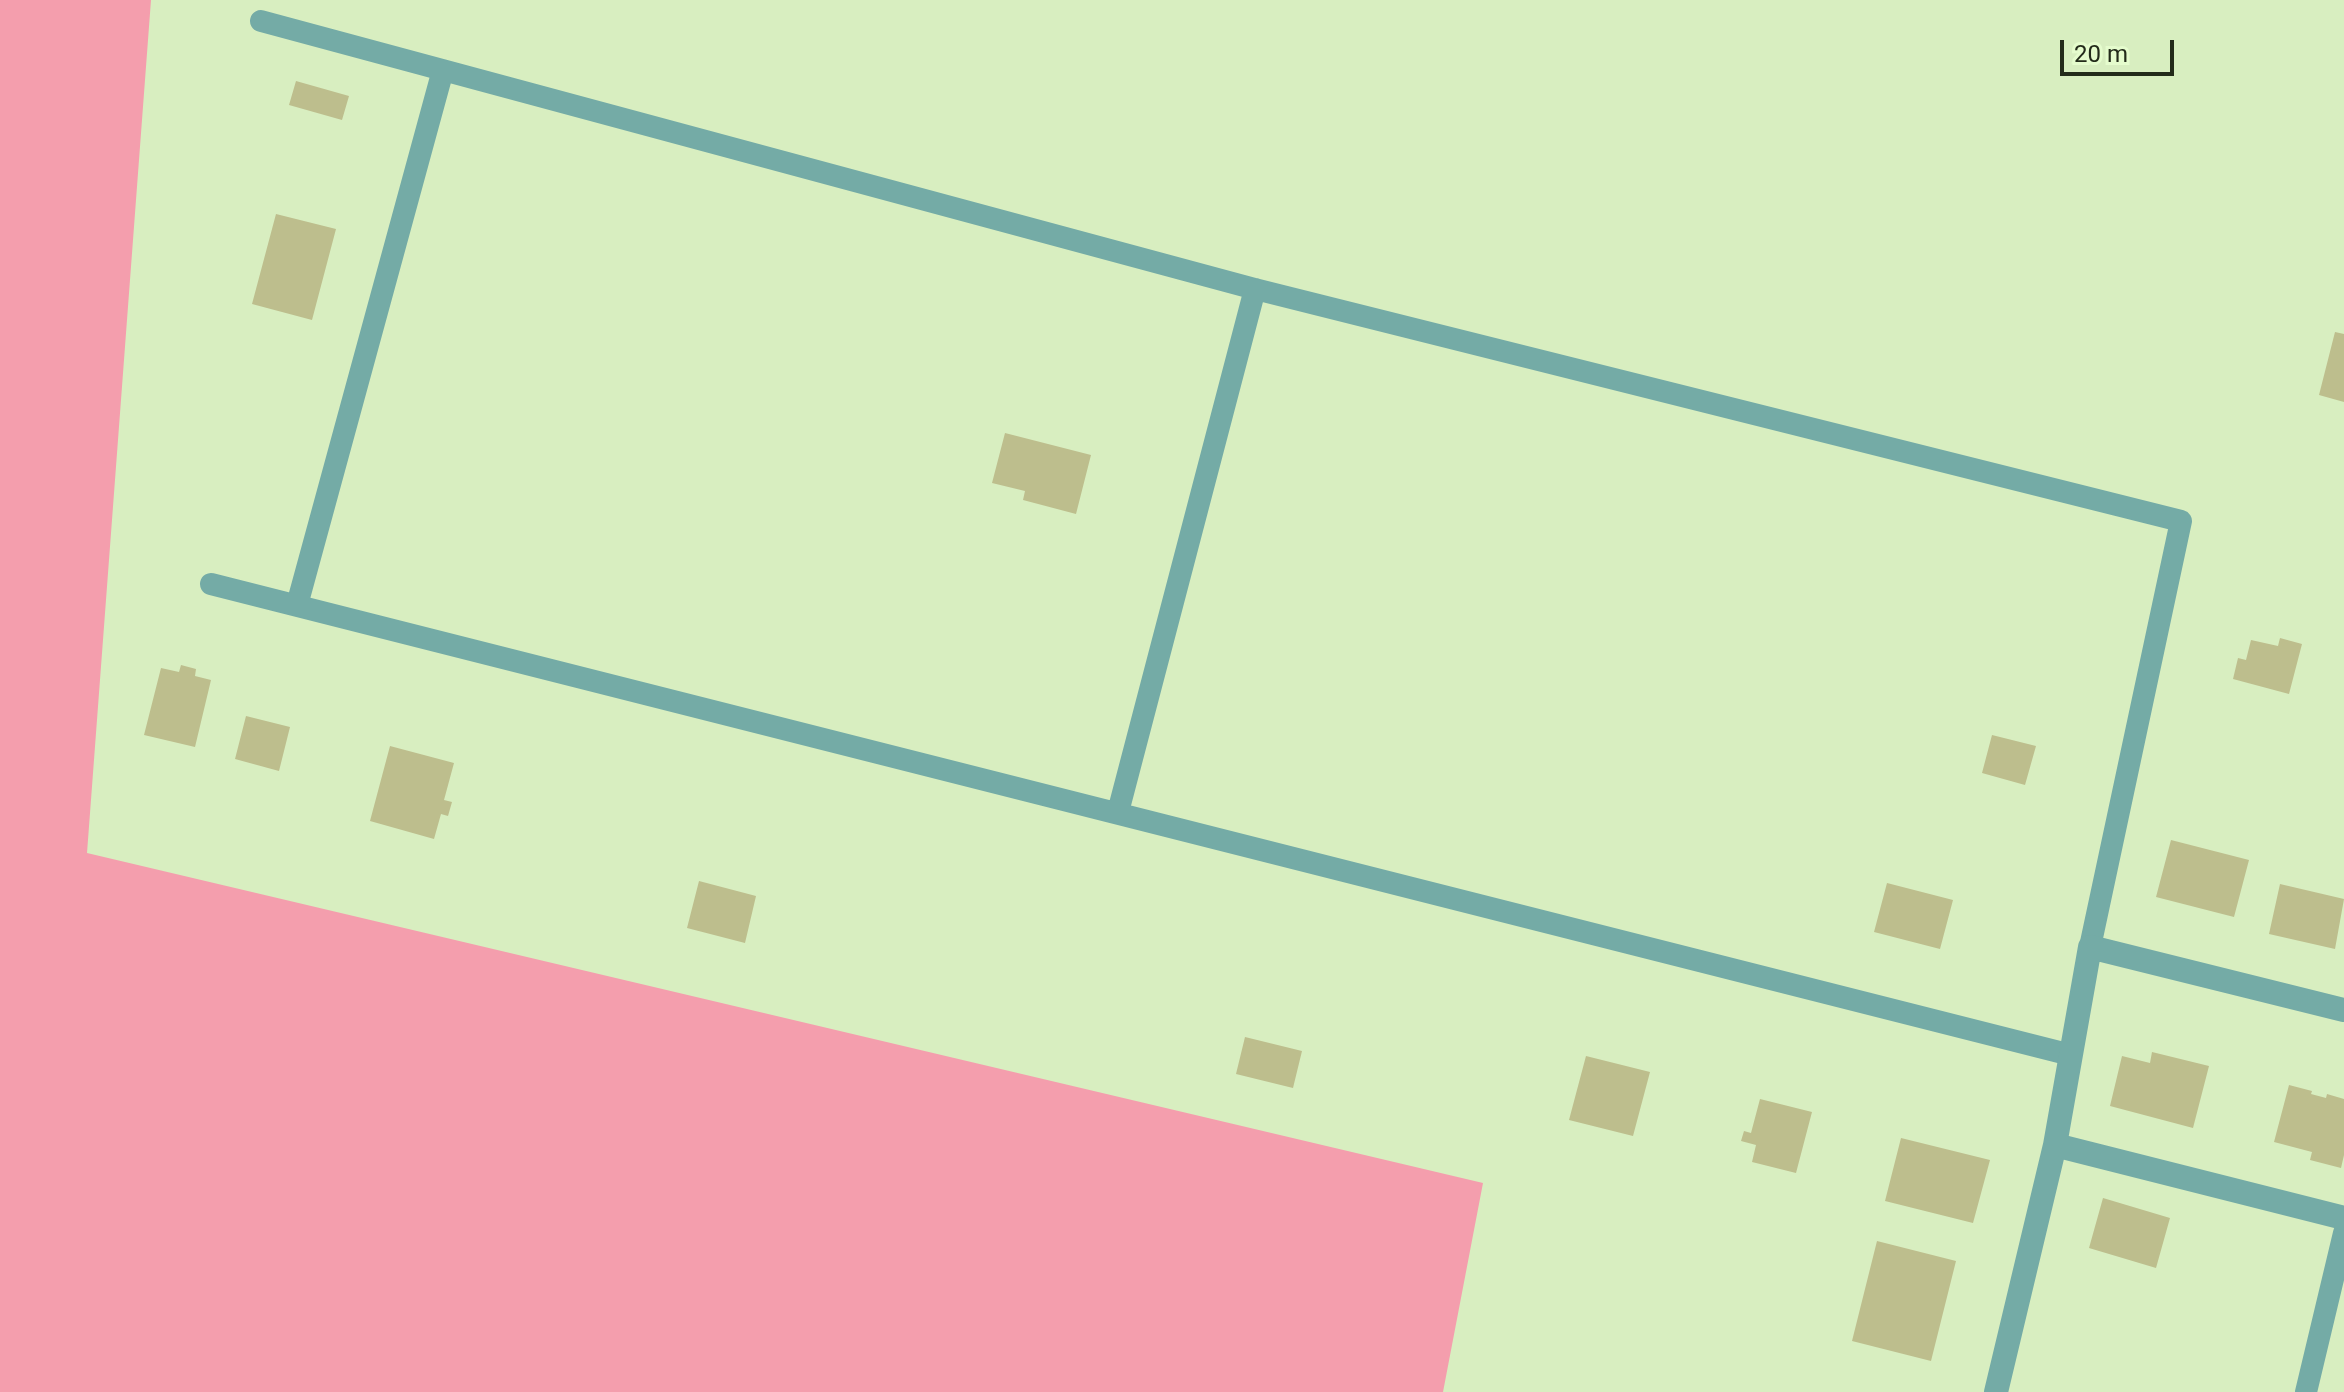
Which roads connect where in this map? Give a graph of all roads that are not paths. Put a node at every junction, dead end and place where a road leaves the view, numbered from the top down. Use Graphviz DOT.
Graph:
graph roads {
  1 [pos="261,21"];
  2 [pos="443,70"];
  3 [pos="1255,289"];
  4 [pos="211,584"];
  5 [pos="297,605"];
  6 [pos="1118,812"];
  7 [pos="2090,947"];
  8 [pos="2344,1010"];
  9 [pos="2071,1055"];
  10 [pos="2055,1145"];
  11 [pos="2344,1218"];
  12 [pos="2344,1233"];
  13 [pos="1996,1392"];
  14 [pos="2306,1392"];
  1 -- 2 [label="lane"];
  2 -- 3 [label="lane"];
  2 -- 5 [label="lane"];
  3 -- 6 [label="lane"];
  3 -- 7 [label="lane"];
  4 -- 5 [label="lane"];
  5 -- 6 [label="lane"];
  6 -- 9 [label="lane"];
  7 -- 8 [label="street"];
  7 -- 9 [label="street"];
  9 -- 10 [label="street"];
  10 -- 11 [label="street"];
  10 -- 13 [label="street"];
  12 -- 14 [label="lane"];
}
